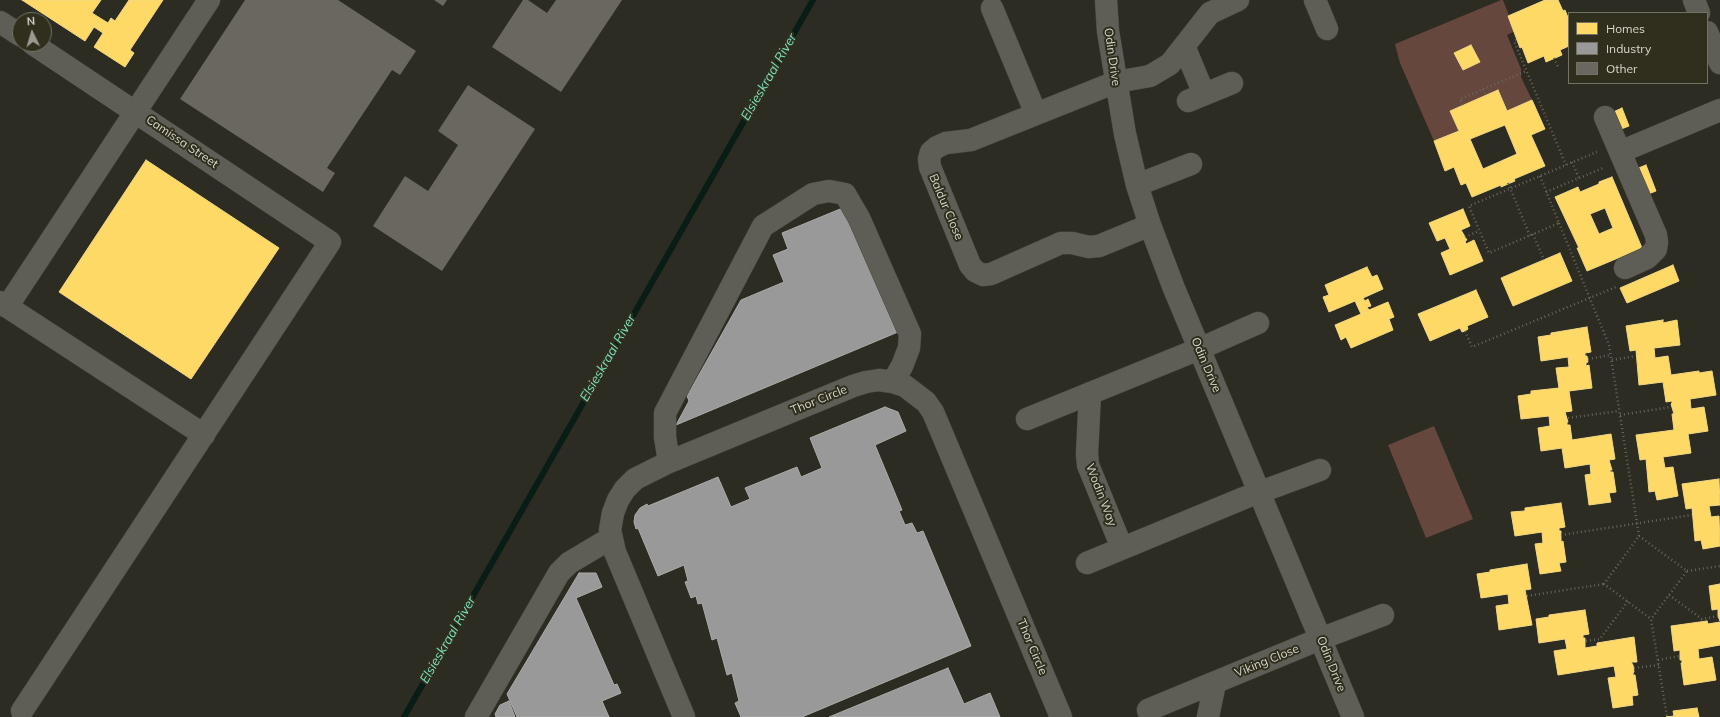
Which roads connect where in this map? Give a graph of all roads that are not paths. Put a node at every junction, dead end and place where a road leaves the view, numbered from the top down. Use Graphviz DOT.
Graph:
graph roads {
  1 [pos="209,0"];
  2 [pos="1106,0"];
  3 [pos="1238,0"];
  4 [pos="1315,0"];
  5 [pos="1694,0"];
  6 [pos="992,8"];
  7 [pos="1699,12"];
  8 [pos="0,22"];
  9 [pos="1327,29"];
  10 [pos="12,30"];
  11 [pos="1708,34"];
  12 [pos="1184,46"];
  13 [pos="45,52"];
  14 [pos="1720,63"];
  15 [pos="1116,82"];
  16 [pos="1232,83"];
  17 [pos="1720,110"];
  18 [pos="137,112"];
  19 [pos="1036,114"];
  20 [pos="1605,117"];
  21 [pos="1608,157"];
  22 [pos="1191,164"];
  23 [pos="1137,185"];
  24 [pos="1150,225"];
  25 [pos="1625,268"];
  26 [pos="4,304"];
  27 [pos="1258,322"];
  28 [pos="1199,349"];
  29 [pos="893,382"];
  30 [pos="1090,393"];
  31 [pos="1028,419"];
  32 [pos="204,434"];
  33 [pos="669,462"];
  34 [pos="1320,470"];
  35 [pos="1260,492"];
  36 [pos="611,538"];
  37 [pos="1122,548"];
  38 [pos="1087,563"];
  39 [pos="1383,615"];
  40 [pos="1320,639"];
  41 [pos="1215,683"];
  42 [pos="1148,710"];
  43 [pos="22,711"];
  44 [pos="476,717"];
  45 [pos="684,717"];
  46 [pos="1061,717"];
  47 [pos="1208,717"];
  48 [pos="1353,717"];
  1 -- 18 [label="street"];
  2 -- 15 [label="street, Odin Drive"];
  3 -- 12 [label="street, Baldur Close"];
  4 -- 9 [label="street"];
  5 -- 7 [label="street"];
  6 -- 19 [label="street"];
  8 -- 10 [label="street"];
  11 -- 14 [label="street"];
  12 -- 15 [label="street, Baldur Close"];
  12 -- 16 [label="street"];
  13 -- 18 [label="street, Camissa Street"];
  15 -- 19 [label="street, Baldur Close"];
  15 -- 23 [label="street, Odin Drive"];
  17 -- 21 [label="street"];
  18 -- 26 [label="street"];
  18 -- 32 [label="street, Camissa Street"];
  19 -- 24 [label="street, Baldur Close"];
  20 -- 21 [label="street"];
  21 -- 25 [label="street"];
  22 -- 23 [label="street"];
  23 -- 24 [label="street, Odin Drive"];
  24 -- 28 [label="street, Odin Drive"];
  26 -- 32 [label="street"];
  27 -- 28 [label="street"];
  28 -- 30 [label="street"];
  28 -- 35 [label="street, Odin Drive"];
  29 -- 33 [label="street, Thor Circle"];
  29 -- 33 [label="street"];
  29 -- 46 [label="street, Thor Circle"];
  30 -- 31 [label="street"];
  30 -- 37 [label="street, Wodin Way"];
  32 -- 43 [label="street"];
  33 -- 36 [label="street, Thor Circle"];
  34 -- 35 [label="street"];
  35 -- 37 [label="street"];
  35 -- 40 [label="street, Odin Drive"];
  36 -- 44 [label="street"];
  36 -- 45 [label="street, Thor Circle"];
  37 -- 38 [label="street"];
  39 -- 40 [label="street, Viking Close"];
  40 -- 41 [label="street, Viking Close"];
  40 -- 48 [label="street, Odin Drive"];
  41 -- 42 [label="street, Viking Close"];
  41 -- 47 [label="street"];
}
